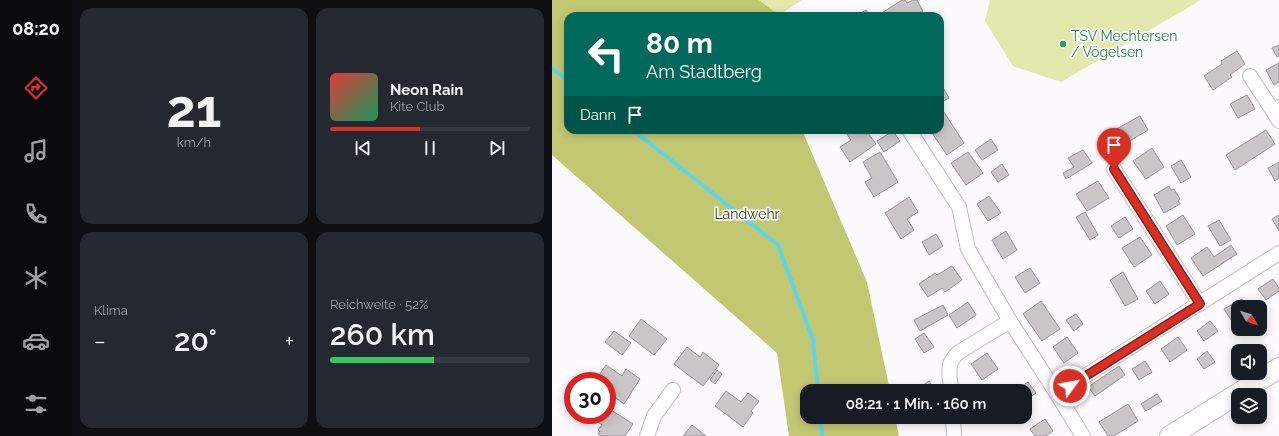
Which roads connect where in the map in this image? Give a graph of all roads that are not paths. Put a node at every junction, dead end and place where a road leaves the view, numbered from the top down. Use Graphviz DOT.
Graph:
graph roads {
  1 [pos="1250,76"];
  2 [pos="1277,113"];
  3 [pos="912,134"];
  4 [pos="1114,169"];
  5 [pos="1279,253"];
  6 [pos="1200,304"];
  7 [pos="1010,322"];
  8 [pos="1279,368"];
  9 [pos="951,384"];
  10 [pos="673,390"];
  11 [pos="1057,394"];
  12 [pos="953,424"];
  13 [pos="647,436"];
  14 [pos="954,436"];
  15 [pos="1083,436"];
  16 [pos="1170,436"];
  1 -- 2 [label="street"];
  3 -- 7 [label="street"];
  4 -- 6 [label="street"];
  5 -- 6 [label="street"];
  6 -- 11 [label="street"];
  7 -- 9 [label="street"];
  7 -- 11 [label="street"];
  8 -- 16 [label="street"];
  10 -- 13 [label="street"];
  11 -- 15 [label="street"];
  12 -- 14 [label="street"];
}
